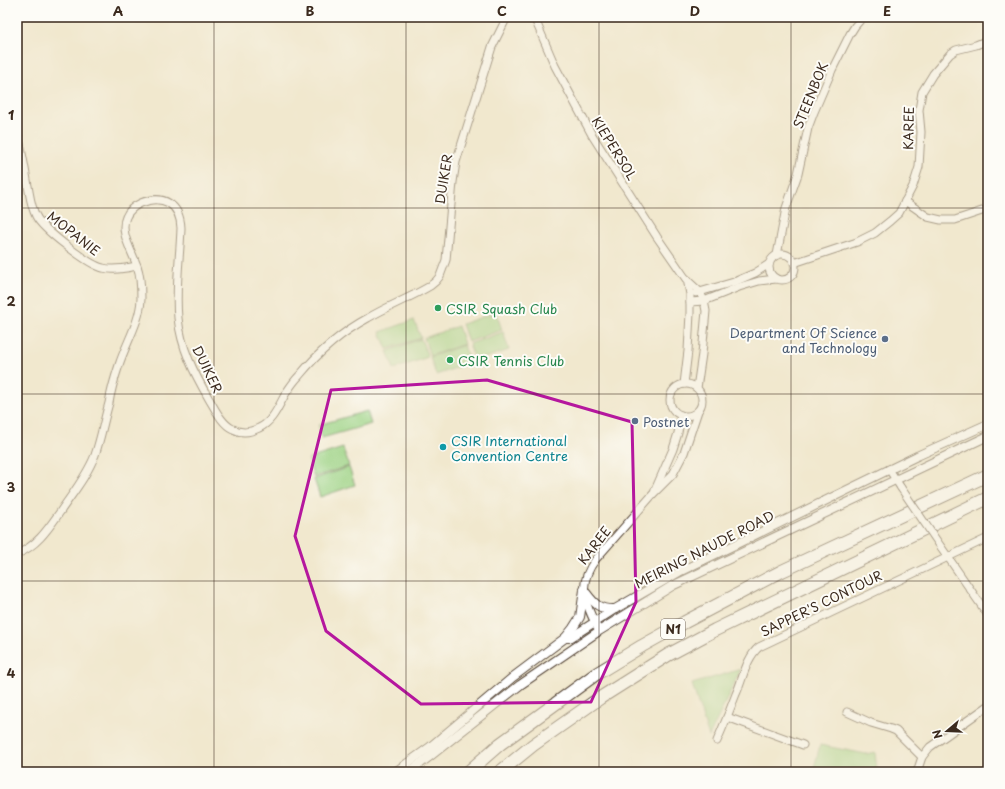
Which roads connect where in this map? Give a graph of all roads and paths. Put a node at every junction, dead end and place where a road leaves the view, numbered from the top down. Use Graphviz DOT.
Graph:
graph roads {
  1 [pos="507,17"];
  2 [pos="528,17"];
  3 [pos="863,17"];
  4 [pos="535,19"];
  5 [pos="988,40"];
  6 [pos="17,132"];
  7 [pos="905,201"];
  8 [pos="988,209"];
  9 [pos="781,234"];
  10 [pos="777,255"];
  11 [pos="787,255"];
  12 [pos="794,263"];
  13 [pos="769,264"];
  14 [pos="137,266"];
  15 [pos="686,279"];
  16 [pos="776,279"];
  17 [pos="700,292"];
  18 [pos="690,294"];
  19 [pos="704,301"];
  20 [pos="690,302"];
  21 [pos="684,384"];
  22 [pos="697,388"];
  23 [pos="698,411"];
  24 [pos="681,415"];
  25 [pos="988,424"];
  26 [pos="988,436"];
  27 [pos="673,449"];
  28 [pos="684,453"];
  29 [pos="889,469"];
  30 [pos="988,475"];
  31 [pos="896,480"];
  32 [pos="654,493"];
  33 [pos="988,498"];
  34 [pos="988,538"];
  35 [pos="17,554"];
  36 [pos="948,556"];
  37 [pos="584,590"];
  38 [pos="615,609"];
  39 [pos="988,615"];
  40 [pos="594,622"];
  41 [pos="599,631"];
  42 [pos="565,638"];
  43 [pos="988,706"];
  44 [pos="847,712"];
  45 [pos="727,717"];
  46 [pos="717,740"];
  47 [pos="803,745"];
  48 [pos="922,757"];
  49 [pos="395,772"];
  50 [pos="408,772"];
  51 [pos="468,772"];
  52 [pos="500,772"];
  53 [pos="917,772"];
  1 -- 14 [label="street, DUIKER"];
  2 -- 4 [label="street"];
  3 -- 9 [label="street, STEENBOK"];
  4 -- 15 [label="street, KIEPERSOL"];
  5 -- 7 [label="street, KAREE"];
  6 -- 14 [label="street, MOPANIE"];
  7 -- 8 [label="street"];
  7 -- 12 [label="street, KAREE"];
  9 -- 10 [label="street, STEENBOK"];
  9 -- 11 [label="street"];
  10 -- 11 [label="street"];
  10 -- 13 [label="street"];
  11 -- 12 [label="street"];
  12 -- 16 [label="street"];
  13 -- 16 [label="street"];
  13 -- 17 [label="street"];
  14 -- 35 [label="street, DUIKER"];
  15 -- 17 [label="street"];
  15 -- 18 [label="street"];
  16 -- 19 [label="street"];
  17 -- 18 [label="street"];
  17 -- 19 [label="street"];
  18 -- 20 [label="street"];
  19 -- 20 [label="street"];
  19 -- 22 [label="street"];
  20 -- 21 [label="street"];
  21 -- 22 [label="street"];
  21 -- 24 [label="street"];
  22 -- 23 [label="street"];
  23 -- 24 [label="street"];
  23 -- 28 [label="street, KAREE"];
  24 -- 27 [label="street, KAREE"];
  25 -- 29 [label="street, MEIRING NAUDE ROAD"];
  26 -- 31 [label="street, MEIRING NAUDE ROAD"];
  27 -- 28 [label="street"];
  27 -- 32 [label="street, KAREE"];
  28 -- 32 [label="street, KAREE"];
  29 -- 31 [label="street"];
  29 -- 38 [label="street, MEIRING NAUDE ROAD"];
  30 -- 51 [label="highway, N1"];
  31 -- 36 [label="street, bridge"];
  31 -- 41 [label="street, MEIRING NAUDE ROAD"];
  32 -- 37 [label="street, KAREE"];
  33 -- 52 [label="highway, N1"];
  34 -- 36 [label="street, SAPPER'S CONTOUR"];
  36 -- 39 [label="street"];
  36 -- 45 [label="street, SAPPER'S CONTOUR"];
  37 -- 38 [label="street"];
  37 -- 40 [label="street, KAREE"];
  37 -- 42 [label="street"];
  38 -- 40 [label="street, MEIRING NAUDE ROAD"];
  40 -- 41 [label="street, KAREE"];
  40 -- 42 [label="street, MEIRING NAUDE ROAD"];
  41 -- 50 [label="street, MEIRING NAUDE ROAD"];
  42 -- 49 [label="street, MEIRING NAUDE ROAD"];
  43 -- 48 [label="street"];
  44 -- 48 [label="street"];
  45 -- 46 [label="street, SAPPER'S CONTOUR"];
  45 -- 47 [label="street"];
  48 -- 53 [label="street"];
}
